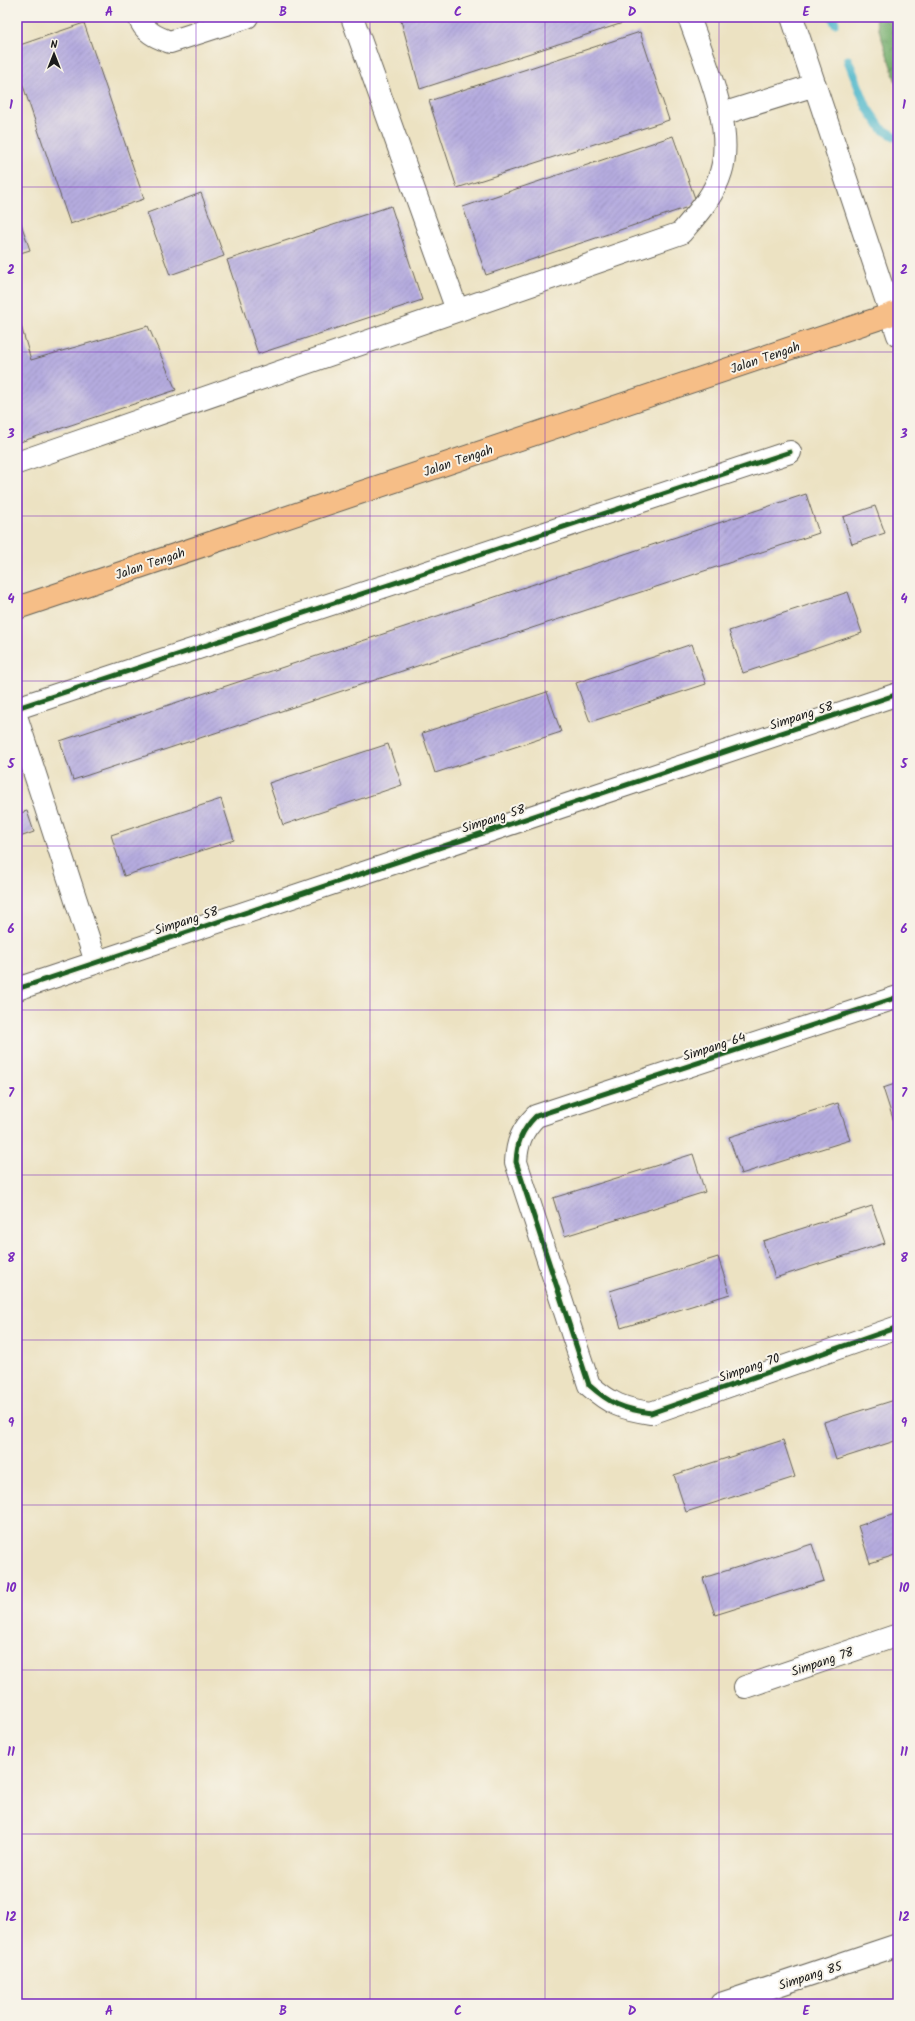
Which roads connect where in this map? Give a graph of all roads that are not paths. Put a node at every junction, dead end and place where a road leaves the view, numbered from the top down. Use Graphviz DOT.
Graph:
graph roads {
  1 [pos="139,17"];
  2 [pos="247,17"];
  3 [pos="352,17"];
  4 [pos="689,17"];
  5 [pos="792,17"];
  6 [pos="815,85"];
  7 [pos="722,114"];
  8 [pos="457,310"];
  9 [pos="894,313"];
  10 [pos="898,335"];
  11 [pos="790,452"];
  12 [pos="17,463"];
  13 [pos="17,608"];
  14 [pos="898,694"];
  15 [pos="17,708"];
  16 [pos="17,719"];
  17 [pos="96,962"];
  18 [pos="17,989"];
  19 [pos="898,997"];
  20 [pos="536,1116"];
  21 [pos="898,1327"];
  22 [pos="898,1635"];
  23 [pos="745,1687"];
  24 [pos="898,1945"];
  25 [pos="722,2004"];
  1 -- 2 [label="street"];
  3 -- 8 [label="street"];
  4 -- 7 [label="street"];
  5 -- 6 [label="street"];
  6 -- 7 [label="street"];
  6 -- 9 [label="street"];
  7 -- 8 [label="street"];
  8 -- 12 [label="street"];
  9 -- 10 [label="street"];
  9 -- 13 [label="main road, Jalan Tengah"];
  11 -- 15 [label="street"];
  14 -- 17 [label="street, Simpang 58"];
  16 -- 17 [label="street"];
  17 -- 18 [label="street, Simpang 58"];
  19 -- 20 [label="street, Simpang 64"];
  20 -- 21 [label="street, Simpang 70"];
  22 -- 23 [label="street, Simpang 78"];
  24 -- 25 [label="street, Simpang 85"];
}
